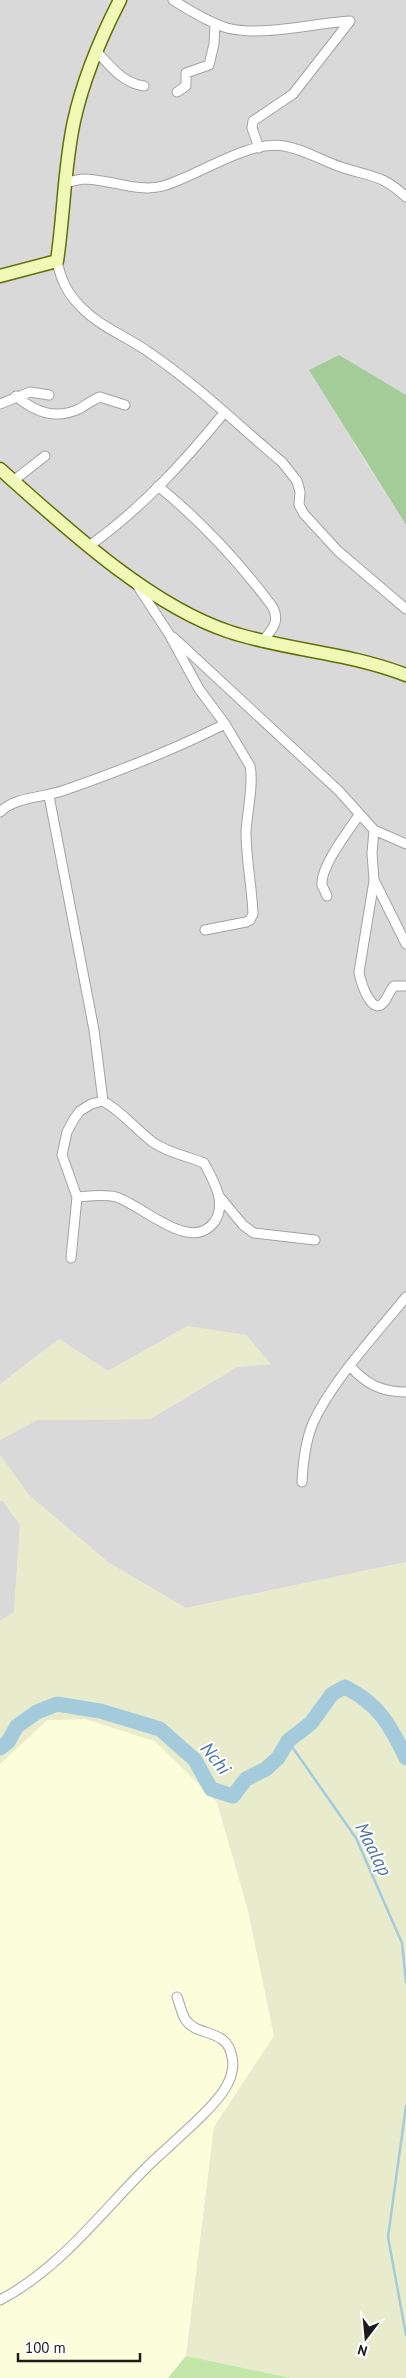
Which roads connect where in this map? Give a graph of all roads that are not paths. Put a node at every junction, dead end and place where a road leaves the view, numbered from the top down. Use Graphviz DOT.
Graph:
graph roads {
  1 [pos="120,0"];
  2 [pos="172,0"];
  3 [pos="214,24"];
  4 [pos="98,53"];
  5 [pos="144,86"];
  6 [pos="177,92"];
  7 [pos="259,148"];
  8 [pos="64,182"];
  9 [pos="406,196"];
  10 [pos="57,261"];
  11 [pos="0,276"];
  12 [pos="49,394"];
  13 [pos="16,396"];
  14 [pos="0,404"];
  15 [pos="125,405"];
  16 [pos="224,413"];
  17 [pos="45,456"];
  18 [pos="0,469"];
  19 [pos="13,480"];
  20 [pos="158,486"];
  21 [pos="89,546"];
  22 [pos="136,583"];
  23 [pos="406,610"];
  24 [pos="169,634"];
  25 [pos="262,642"];
  26 [pos="406,675"];
  27 [pos="225,724"];
  28 [pos="49,796"];
  29 [pos="0,812"];
  30 [pos="359,815"];
  31 [pos="374,830"];
  32 [pos="406,844"];
  33 [pos="374,880"];
  34 [pos="327,896"];
  35 [pos="205,930"];
  36 [pos="406,944"];
  37 [pos="406,986"];
  38 [pos="103,1101"];
  39 [pos="219,1196"];
  40 [pos="77,1197"];
  41 [pos="315,1240"];
  42 [pos="71,1258"];
  43 [pos="406,1297"];
  44 [pos="350,1366"];
  45 [pos="406,1392"];
  46 [pos="302,1482"];
  47 [pos="177,1997"];
  48 [pos="0,2300"];
  1 -- 4 [label="main road"];
  2 -- 3 [label="street"];
  3 -- 6 [label="street"];
  3 -- 7 [label="street"];
  4 -- 5 [label="street"];
  4 -- 8 [label="main road"];
  7 -- 8 [label="street"];
  7 -- 9 [label="street"];
  8 -- 10 [label="main road"];
  10 -- 11 [label="main road"];
  10 -- 16 [label="street"];
  12 -- 13 [label="street"];
  13 -- 14 [label="street"];
  13 -- 15 [label="street"];
  16 -- 20 [label="street"];
  16 -- 23 [label="street"];
  17 -- 19 [label="street"];
  18 -- 19 [label="main road"];
  19 -- 21 [label="main road"];
  20 -- 21 [label="street"];
  20 -- 25 [label="street"];
  21 -- 22 [label="main road"];
  22 -- 24 [label="street"];
  22 -- 25 [label="main road"];
  24 -- 27 [label="street"];
  24 -- 30 [label="street"];
  25 -- 26 [label="main road"];
  27 -- 28 [label="street"];
  27 -- 35 [label="street"];
  28 -- 29 [label="street"];
  28 -- 38 [label="street"];
  30 -- 31 [label="street"];
  30 -- 34 [label="street"];
  31 -- 32 [label="street"];
  31 -- 33 [label="street"];
  33 -- 36 [label="street"];
  33 -- 37 [label="street"];
  38 -- 39 [label="street"];
  38 -- 40 [label="street"];
  39 -- 40 [label="street"];
  39 -- 41 [label="street"];
  40 -- 42 [label="street"];
  43 -- 44 [label="street"];
  44 -- 45 [label="street"];
  44 -- 46 [label="street"];
  47 -- 48 [label="street"];
}
